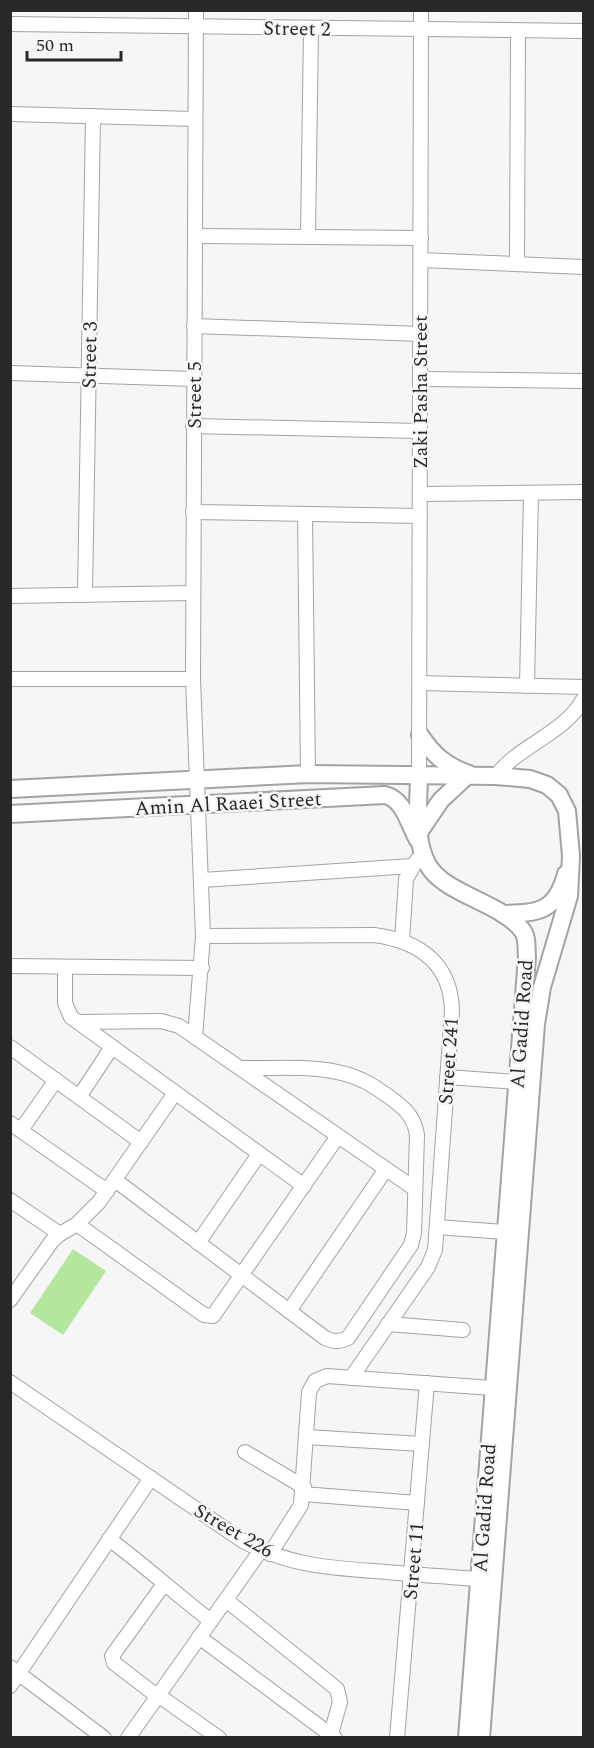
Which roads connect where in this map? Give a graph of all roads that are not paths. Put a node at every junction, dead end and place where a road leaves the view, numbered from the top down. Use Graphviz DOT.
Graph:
graph roads {
  1 [pos="196,10"];
  2 [pos="422,10"];
  3 [pos="10,24"];
  4 [pos="196,27"];
  5 [pos="311,28"];
  6 [pos="421,30"];
  7 [pos="518,31"];
  8 [pos="584,31"];
  9 [pos="10,114"];
  10 [pos="93,116"];
  11 [pos="195,119"];
  12 [pos="195,236"];
  13 [pos="308,236"];
  14 [pos="421,238"];
  15 [pos="421,260"];
  16 [pos="517,264"];
  17 [pos="584,267"];
  18 [pos="194,326"];
  19 [pos="421,334"];
  20 [pos="10,372"];
  21 [pos="89,375"];
  22 [pos="194,379"];
  23 [pos="420,379"];
  24 [pos="584,381"];
  25 [pos="193,426"];
  26 [pos="420,431"];
  27 [pos="584,492"];
  28 [pos="531,493"];
  29 [pos="420,494"];
  30 [pos="193,512"];
  31 [pos="305,514"];
  32 [pos="420,516"];
  33 [pos="192,593"];
  34 [pos="85,595"];
  35 [pos="10,596"];
  36 [pos="10,679"];
  37 [pos="193,679"];
  38 [pos="420,683"];
  39 [pos="527,686"];
  40 [pos="584,687"];
  41 [pos="584,698"];
  42 [pos="420,735"];
  43 [pos="308,774"];
  44 [pos="419,774"];
  45 [pos="469,774"];
  46 [pos="496,776"];
  47 [pos="196,779"];
  48 [pos="10,789"];
  49 [pos="197,804"];
  50 [pos="10,814"];
  51 [pos="419,849"];
  52 [pos="571,856"];
  53 [pos="201,880"];
  54 [pos="503,914"];
  55 [pos="203,936"];
  56 [pos="402,941"];
  57 [pos="10,966"];
  58 [pos="65,967"];
  59 [pos="202,968"];
  60 [pos="78,1022"];
  61 [pos="195,1037"];
  62 [pos="10,1047"];
  63 [pos="112,1047"];
  64 [pos="241,1068"];
  65 [pos="447,1077"];
  66 [pos="56,1080"];
  67 [pos="516,1082"];
  68 [pos="175,1093"];
  69 [pos="80,1097"];
  70 [pos="16,1127"];
  71 [pos="338,1136"];
  72 [pos="141,1142"];
  73 [pos="259,1154"];
  74 [pos="386,1169"];
  75 [pos="111,1186"];
  76 [pos="304,1186"];
  77 [pos="416,1189"];
  78 [pos="10,1200"];
  79 [pos="77,1224"];
  80 [pos="437,1227"];
  81 [pos="504,1232"];
  82 [pos="60,1234"];
  83 [pos="198,1243"];
  84 [pos="243,1276"];
  85 [pos="10,1300"];
  86 [pos="289,1311"];
  87 [pos="388,1324"];
  88 [pos="463,1330"];
  89 [pos="351,1378"];
  90 [pos="10,1382"];
  91 [pos="427,1383"];
  92 [pos="492,1388"];
  93 [pos="306,1437"];
  94 [pos="422,1444"];
  95 [pos="245,1452"];
  96 [pos="151,1478"];
  97 [pos="303,1490"];
  98 [pos="417,1503"];
  99 [pos="109,1539"];
  100 [pos="266,1552"];
  101 [pos="412,1574"];
  102 [pos="486,1580"];
  103 [pos="164,1584"];
  104 [pos="226,1600"];
  105 [pos="211,1621"];
  106 [pos="199,1637"];
  107 [pos="15,1670"];
  108 [pos="10,1686"];
  109 [pos="158,1695"];
  110 [pos="333,1736"];
  111 [pos="104,1737"];
  112 [pos="128,1737"];
  113 [pos="219,1737"];
  114 [pos="397,1737"];
  115 [pos="466,1737"];
  116 [pos="481,1737"];
  1 -- 4 [label="street, Street 5"];
  2 -- 6 [label="street, Zaki Pasha Street"];
  3 -- 4 [label="street, Street 2"];
  4 -- 5 [label="street, Street 2"];
  4 -- 11 [label="street, Street 5"];
  5 -- 6 [label="street, Street 2"];
  5 -- 13 [label="street"];
  6 -- 7 [label="street, Street 2"];
  6 -- 14 [label="street, Zaki Pasha Street"];
  7 -- 8 [label="street, Street 2"];
  7 -- 16 [label="street"];
  9 -- 10 [label="street"];
  10 -- 11 [label="street"];
  10 -- 21 [label="street, Street 3"];
  11 -- 12 [label="street, Street 5"];
  12 -- 13 [label="street"];
  12 -- 18 [label="street, Street 5"];
  13 -- 14 [label="street"];
  14 -- 15 [label="street, Zaki Pasha Street"];
  15 -- 16 [label="street"];
  15 -- 19 [label="street, Zaki Pasha Street"];
  16 -- 17 [label="street"];
  18 -- 19 [label="street"];
  18 -- 22 [label="street, Street 5"];
  19 -- 23 [label="street, Zaki Pasha Street"];
  20 -- 21 [label="street"];
  21 -- 22 [label="street"];
  21 -- 34 [label="street, Street 3"];
  22 -- 25 [label="street, Street 5"];
  23 -- 24 [label="street"];
  23 -- 26 [label="street, Zaki Pasha Street"];
  25 -- 26 [label="street"];
  25 -- 30 [label="street, Street 5"];
  26 -- 29 [label="street, Zaki Pasha Street"];
  27 -- 28 [label="street"];
  28 -- 29 [label="street"];
  28 -- 39 [label="street"];
  29 -- 32 [label="street, Zaki Pasha Street"];
  30 -- 31 [label="street"];
  30 -- 33 [label="street, Street 5"];
  31 -- 32 [label="street"];
  31 -- 43 [label="street"];
  32 -- 38 [label="street, Zaki Pasha Street"];
  33 -- 34 [label="street"];
  33 -- 37 [label="street, Street 5"];
  34 -- 35 [label="street"];
  36 -- 37 [label="street"];
  37 -- 47 [label="street, Street 5"];
  38 -- 39 [label="street"];
  38 -- 42 [label="street, Zaki Pasha Street"];
  39 -- 40 [label="street"];
  41 -- 46 [label="street"];
  42 -- 44 [label="street, Zaki Pasha Street"];
  42 -- 45 [label="street"];
  43 -- 44 [label="street, Amin Al Raaei Street"];
  43 -- 47 [label="street, Amin Al Raaei Street"];
  44 -- 45 [label="street, Al Gadid Road"];
  44 -- 51 [label="street"];
  45 -- 46 [label="street, Al Gadid Road"];
  45 -- 51 [label="street"];
  46 -- 52 [label="street, Al Gadid Road"];
  47 -- 48 [label="street, Amin Al Raaei Street"];
  47 -- 49 [label="street, Street 5"];
  49 -- 50 [label="street, Amin Al Raaei Street"];
  49 -- 51 [label="street, Amin Al Raaei Street"];
  49 -- 53 [label="street, Street 5"];
  51 -- 53 [label="street"];
  51 -- 54 [label="street, Al Gadid Road"];
  51 -- 56 [label="street"];
  52 -- 54 [label="street"];
  52 -- 102 [label="street, Al Gadid Road"];
  53 -- 55 [label="street, Street 5"];
  54 -- 67 [label="street, Al Gadid Road"];
  55 -- 56 [label="street, Street 241"];
  55 -- 59 [label="street, Street 5"];
  56 -- 65 [label="street, Street 241"];
  57 -- 58 [label="street"];
  58 -- 59 [label="street"];
  58 -- 60 [label="street"];
  59 -- 61 [label="street, Street 5"];
  60 -- 61 [label="street"];
  60 -- 63 [label="street"];
  61 -- 64 [label="street"];
  62 -- 66 [label="street"];
  63 -- 68 [label="street"];
  63 -- 69 [label="street"];
  64 -- 71 [label="street"];
  64 -- 77 [label="street"];
  65 -- 67 [label="street"];
  65 -- 80 [label="street, Street 241"];
  66 -- 69 [label="street"];
  66 -- 70 [label="street"];
  67 -- 81 [label="street, Al Gadid Road"];
  68 -- 72 [label="street"];
  68 -- 73 [label="street"];
  69 -- 72 [label="street"];
  70 -- 75 [label="street"];
  71 -- 74 [label="street"];
  71 -- 76 [label="street"];
  72 -- 75 [label="street"];
  73 -- 76 [label="street"];
  73 -- 83 [label="street"];
  74 -- 77 [label="street"];
  74 -- 86 [label="street"];
  75 -- 79 [label="street"];
  75 -- 83 [label="street"];
  76 -- 84 [label="street"];
  77 -- 86 [label="street"];
  78 -- 82 [label="street"];
  79 -- 82 [label="street"];
  79 -- 84 [label="street"];
  80 -- 81 [label="street"];
  80 -- 87 [label="street, Street 241"];
  81 -- 92 [label="street, Al Gadid Road"];
  82 -- 85 [label="street"];
  83 -- 84 [label="street"];
  84 -- 86 [label="street"];
  87 -- 88 [label="street"];
  87 -- 89 [label="street, Street 241"];
  89 -- 91 [label="street"];
  89 -- 93 [label="street"];
  90 -- 96 [label="street, Street 226"];
  91 -- 92 [label="street"];
  91 -- 94 [label="street, Street 11"];
  92 -- 102 [label="street, Al Gadid Road"];
  93 -- 94 [label="street"];
  93 -- 97 [label="street"];
  94 -- 98 [label="street, Street 11"];
  95 -- 97 [label="street"];
  96 -- 99 [label="street"];
  96 -- 100 [label="street, Street 226"];
  97 -- 98 [label="street"];
  97 -- 100 [label="street"];
  98 -- 101 [label="street, Street 11"];
  99 -- 103 [label="street"];
  99 -- 107 [label="street"];
  100 -- 101 [label="street, Street 226"];
  100 -- 104 [label="street"];
  101 -- 102 [label="street, Street 226"];
  101 -- 114 [label="street, Street 11"];
  102 -- 115 [label="street, Al Gadid Road"];
  102 -- 116 [label="street, Al Gadid Road"];
  103 -- 105 [label="street"];
  103 -- 109 [label="street"];
  104 -- 105 [label="street"];
  104 -- 110 [label="street"];
  105 -- 106 [label="street"];
  106 -- 109 [label="street"];
  106 -- 110 [label="street"];
  107 -- 108 [label="street"];
  107 -- 111 [label="street"];
  109 -- 112 [label="street"];
  109 -- 113 [label="street"];
}
